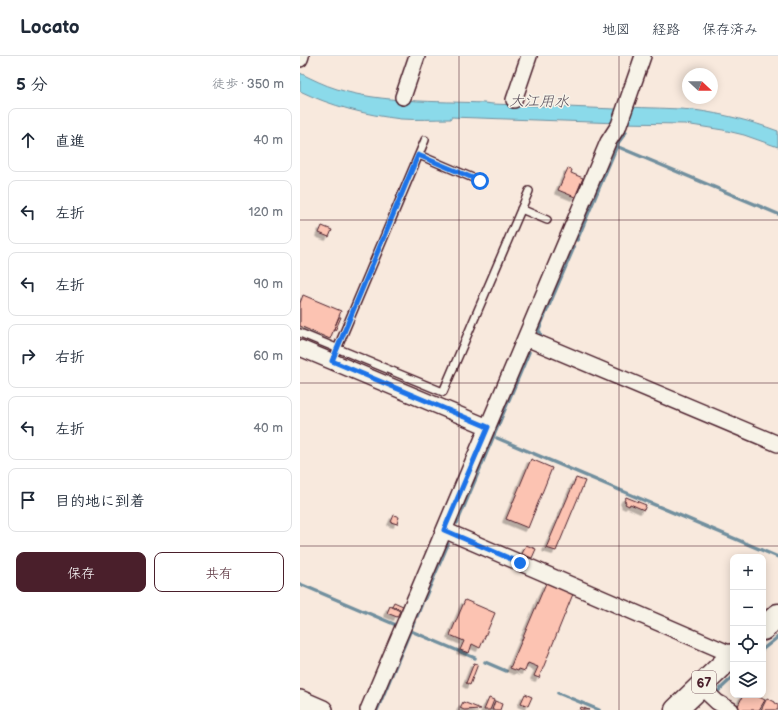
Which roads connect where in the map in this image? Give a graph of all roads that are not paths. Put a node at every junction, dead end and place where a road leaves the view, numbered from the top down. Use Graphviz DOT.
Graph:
graph roads {
  1 [pos="301,56"];
  2 [pos="417,56"];
  3 [pos="529,56"];
  4 [pos="643,56"];
  5 [pos="300,59"];
  6 [pos="403,97"];
  7 [pos="514,100"];
  8 [pos="425,140"];
  9 [pos="418,155"];
  10 [pos="480,181"];
  11 [pos="529,191"];
  12 [pos="521,209"];
  13 [pos="547,220"];
  14 [pos="300,333"];
  15 [pos="526,338"];
  16 [pos="300,348"];
  17 [pos="335,355"];
  18 [pos="488,427"];
  19 [pos="778,444"];
  20 [pos="444,530"];
  21 [pos="778,616"];
  22 [pos="766,626"];
  23 [pos="730,654"];
  24 [pos="730,658"];
  25 [pos="700,686"];
  26 [pos="300,700"];
  27 [pos="324,710"];
  28 [pos="368,710"];
  29 [pos="676,710"];
  30 [pos="731,710"];
  1 -- 5 [label="street"];
  2 -- 6 [label="street"];
  3 -- 7 [label="street"];
  4 -- 15 [label="street"];
  8 -- 9 [label="lane"];
  9 -- 10 [label="lane"];
  9 -- 17 [label="lane"];
  11 -- 12 [label="lane"];
  12 -- 13 [label="lane"];
  12 -- 17 [label="lane"];
  14 -- 17 [label="lane"];
  15 -- 18 [label="street"];
  15 -- 19 [label="street"];
  16 -- 17 [label="street"];
  17 -- 18 [label="street"];
  18 -- 20 [label="street"];
  20 -- 23 [label="street"];
  20 -- 28 [label="street"];
  21 -- 22 [label="main road"];
  24 -- 25 [label="main road, 67"];
  25 -- 29 [label="main road, 67"];
  25 -- 30 [label="street"];
  26 -- 27 [label="street"];
}
